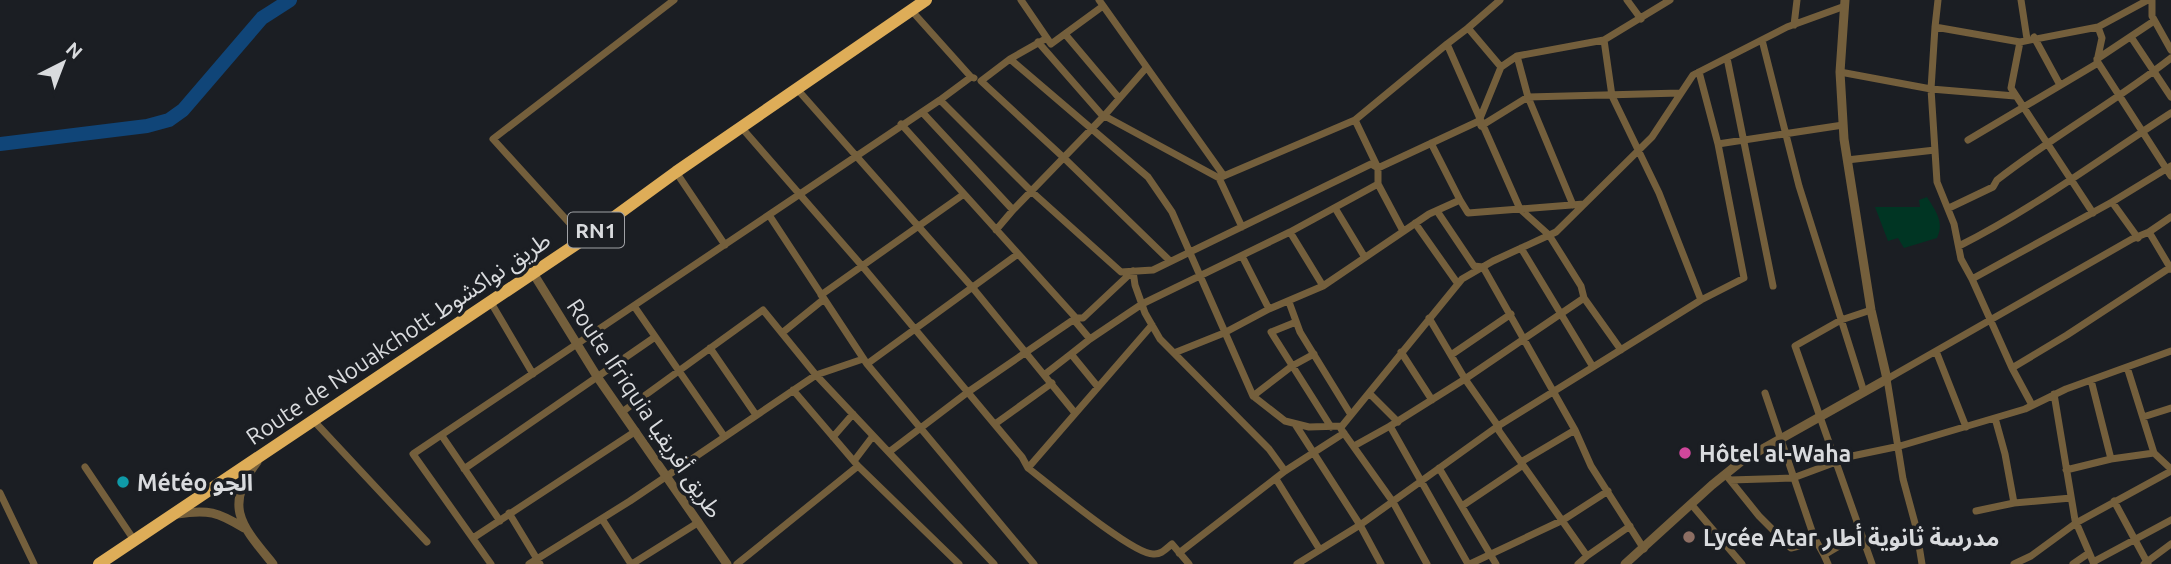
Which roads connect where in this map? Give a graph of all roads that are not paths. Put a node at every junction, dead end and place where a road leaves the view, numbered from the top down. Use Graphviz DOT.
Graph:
graph roads {
  1 [pos="674,0"];
  2 [pos="926,0"];
  3 [pos="1021,0"];
  4 [pos="1500,0"];
  5 [pos="1627,0"];
  6 [pos="1670,0"];
  7 [pos="1797,0"];
  8 [pos="1938,0"];
  9 [pos="2021,0"];
  10 [pos="2150,0"];
  11 [pos="1101,3"];
  12 [pos="1845,3"];
  13 [pos="911,10"];
  14 [pos="1641,19"];
  15 [pos="2154,22"];
  16 [pos="1794,25"];
  17 [pos="1935,27"];
  18 [pos="2098,27"];
  19 [pos="1468,28"];
  20 [pos="1065,34"];
  21 [pos="2131,37"];
  22 [pos="1046,38"];
  23 [pos="2027,39"];
  24 [pos="1604,40"];
  25 [pos="1762,40"];
  26 [pos="1038,41"];
  27 [pos="1447,44"];
  28 [pos="2171,50"];
  29 [pos="1517,55"];
  30 [pos="1727,58"];
  31 [pos="2171,58"];
  32 [pos="1010,60"];
  33 [pos="2098,61"];
  34 [pos="1501,67"];
  35 [pos="1146,68"];
  36 [pos="2154,71"];
  37 [pos="1699,72"];
  38 [pos="1840,72"];
  39 [pos="971,77"];
  40 [pos="981,81"];
  41 [pos="2060,85"];
  42 [pos="797,89"];
  43 [pos="1931,89"];
  44 [pos="1680,93"];
  45 [pos="1612,96"];
  46 [pos="2015,96"];
  47 [pos="2119,96"];
  48 [pos="1528,97"];
  49 [pos="2171,97"];
  50 [pos="1119,98"];
  51 [pos="940,100"];
  52 [pos="2023,106"];
  53 [pos="922,112"];
  54 [pos="2171,113"];
  55 [pos="1104,116"];
  56 [pos="1355,120"];
  57 [pos="1480,123"];
  58 [pos="901,124"];
  59 [pos="1843,125"];
  60 [pos="741,127"];
  61 [pos="1091,128"];
  62 [pos="1785,132"];
  63 [pos="2142,132"];
  64 [pos="1745,139"];
  65 [pos="1968,140"];
  66 [pos="2047,142"];
  67 [pos="1431,143"];
  68 [pos="1718,144"];
  69 [pos="1935,150"];
  70 [pos="1638,153"];
  71 [pos="857,155"];
  72 [pos="1063,157"];
  73 [pos="1847,160"];
  74 [pos="1378,168"];
  75 [pos="2169,171"];
  76 [pos="676,172"];
  77 [pos="1222,177"];
  78 [pos="2071,179"];
  79 [pos="1378,184"];
  80 [pos="1031,191"];
  81 [pos="800,194"];
  82 [pos="964,194"];
  83 [pos="1460,200"];
  84 [pos="2112,202"];
  85 [pos="1585,204"];
  86 [pos="1573,205"];
  87 [pos="1335,208"];
  88 [pos="1948,208"];
  89 [pos="1520,209"];
  90 [pos="1013,210"];
  91 [pos="1437,211"];
  92 [pos="2093,213"];
  93 [pos="769,215"];
  94 [pos="2171,217"];
  95 [pos="1415,223"];
  96 [pos="920,226"];
  97 [pos="1242,227"];
  98 [pos="996,230"];
  99 [pos="1403,231"];
  100 [pos="1290,232"];
  101 [pos="2149,233"];
  102 [pos="1549,235"];
  103 [pos="2138,238"];
  104 [pos="584,239"];
  105 [pos="724,245"];
  106 [pos="1959,246"];
  107 [pos="1521,248"];
  108 [pos="1190,252"];
  109 [pos="1018,254"];
  110 [pos="1242,256"];
  111 [pos="1364,256"];
  112 [pos="1170,261"];
  113 [pos="863,267"];
  114 [pos="1483,267"];
  115 [pos="2171,268"];
  116 [pos="1133,271"];
  117 [pos="533,273"];
  118 [pos="1201,277"];
  119 [pos="1972,279"];
  120 [pos="1458,284"];
  121 [pos="1323,286"];
  122 [pos="1773,286"];
  123 [pos="972,287"];
  124 [pos="823,297"];
  125 [pos="1584,298"];
  126 [pos="490,300"];
  127 [pos="1701,300"];
  128 [pos="1289,302"];
  129 [pos="1142,304"];
  130 [pos="634,306"];
  131 [pos="1269,309"];
  132 [pos="1871,310"];
  133 [pos="1510,314"];
  134 [pos="1559,314"];
  135 [pos="1429,318"];
  136 [pos="1075,319"];
  137 [pos="1841,320"];
  138 [pos="1989,320"];
  139 [pos="1296,322"];
  140 [pos="1152,325"];
  141 [pos="916,329"];
  142 [pos="782,333"];
  143 [pos="1224,333"];
  144 [pos="655,337"];
  145 [pos="1090,339"];
  146 [pos="1525,339"];
  147 [pos="577,344"];
  148 [pos="710,348"];
  149 [pos="1621,350"];
  150 [pos="1936,351"];
  151 [pos="1026,352"];
  152 [pos="1401,352"];
  153 [pos="2171,352"];
  154 [pos="1174,353"];
  155 [pos="1071,354"];
  156 [pos="1314,354"];
  157 [pos="1451,355"];
  158 [pos="865,362"];
  159 [pos="1293,366"];
  160 [pos="1593,367"];
  161 [pos="2127,367"];
  162 [pos="2011,368"];
  163 [pos="679,372"];
  164 [pos="533,374"];
  165 [pos="816,375"];
  166 [pos="1044,375"];
  167 [pos="598,378"];
  168 [pos="1465,379"];
  169 [pos="1887,379"];
  170 [pos="2091,380"];
  171 [pos="1052,383"];
  172 [pos="1098,387"];
  173 [pos="793,390"];
  174 [pos="968,392"];
  175 [pos="1554,392"];
  176 [pos="1864,392"];
  177 [pos="1369,393"];
  178 [pos="1765,393"];
  179 [pos="2054,394"];
  180 [pos="1254,396"];
  181 [pos="1432,400"];
  182 [pos="2032,405"];
  183 [pos="2171,408"];
  184 [pos="622,412"];
  185 [pos="1075,413"];
  186 [pos="853,414"];
  187 [pos="756,415"];
  188 [pos="1351,415"];
  189 [pos="1819,417"];
  190 [pos="2143,417"];
  191 [pos="1995,418"];
  192 [pos="313,420"];
  193 [pos="995,424"];
  194 [pos="1295,424"];
  195 [pos="1394,424"];
  196 [pos="1498,426"];
  197 [pos="1966,427"];
  198 [pos="920,429"];
  199 [pos="1338,429"];
  200 [pos="1575,430"];
  201 [pos="636,432"];
  202 [pos="442,436"];
  203 [pos="724,436"];
  204 [pos="873,436"];
  205 [pos="833,437"];
  206 [pos="1781,439"];
  207 [pos="1354,446"];
  208 [pos="1900,446"];
  209 [pos="889,452"];
  210 [pos="2154,453"];
  211 [pos="263,454"];
  212 [pos="1313,454"];
  213 [pos="2111,458"];
  214 [pos="1835,462"];
  215 [pos="856,463"];
  216 [pos="1522,463"];
  217 [pos="85,467"];
  218 [pos="1028,468"];
  219 [pos="1439,468"];
  220 [pos="464,469"];
  221 [pos="2067,470"];
  222 [pos="2171,470"];
  223 [pos="1285,471"];
  224 [pos="667,476"];
  225 [pos="1728,477"];
  226 [pos="1793,478"];
  227 [pos="1276,479"];
  228 [pos="1422,481"];
  229 [pos="1608,491"];
  230 [pos="1,496"];
  231 [pos="2071,498"];
  232 [pos="2115,501"];
  233 [pos="1393,502"];
  234 [pos="2014,503"];
  235 [pos="1691,504"];
  236 [pos="1462,506"];
  237 [pos="1976,511"];
  238 [pos="509,513"];
  239 [pos="174,514"];
  240 [pos="602,519"];
  241 [pos="1563,520"];
  242 [pos="2171,520"];
  243 [pos="500,521"];
  244 [pos="699,522"];
  245 [pos="2076,523"];
  246 [pos="1360,525"];
  247 [pos="1630,526"];
  248 [pos="244,528"];
  249 [pos="1861,533"];
  250 [pos="1814,537"];
  251 [pos="473,538"];
  252 [pos="134,540"];
  253 [pos="2134,540"];
  254 [pos="427,542"];
  255 [pos="2171,544"];
  256 [pos="1644,548"];
  257 [pos="1320,550"];
  258 [pos="1180,553"];
  259 [pos="2089,553"];
  260 [pos="1490,554"];
  261 [pos="1824,555"];
  262 [pos="1587,556"];
  263 [pos="535,563"];
  264 [pos="956,563"];
  265 [pos="2094,563"];
  266 [pos="2146,563"];
  267 [pos="34,564"];
  268 [pos="99,564"];
  269 [pos="273,564"];
  270 [pos="491,564"];
  271 [pos="631,564"];
  272 [pos="727,564"];
  273 [pos="737,564"];
  274 [pos="994,564"];
  275 [pos="1034,564"];
  276 [pos="1189,564"];
  277 [pos="1297,564"];
  278 [pos="1381,564"];
  279 [pos="1427,564"];
  280 [pos="1469,564"];
  281 [pos="1496,564"];
  282 [pos="1578,564"];
  283 [pos="1625,564"];
  284 [pos="1742,564"];
  285 [pos="1828,564"];
  286 [pos="1872,564"];
  287 [pos="1922,564"];
  288 [pos="2014,564"];
  289 [pos="2073,564"];
  1 -- 104 [label="street"];
  2 -- 13 [label="highway, Route de Nouakchott طريق نواكشوط / RN1"];
  3 -- 22 [label="street"];
  4 -- 19 [label="street"];
  5 -- 14 [label="street"];
  6 -- 14 [label="street"];
  7 -- 16 [label="street"];
  8 -- 17 [label="street"];
  9 -- 23 [label="street"];
  10 -- 15 [label="street"];
  10 -- 18 [label="street"];
  11 -- 20 [label="street"];
  11 -- 35 [label="street"];
  12 -- 16 [label="street"];
  12 -- 38 [label="street"];
  13 -- 39 [label="street"];
  13 -- 42 [label="highway, Route de Nouakchott طريق نواكشوط / RN1"];
  14 -- 24 [label="street"];
  15 -- 21 [label="street"];
  15 -- 28 [label="street"];
  16 -- 25 [label="street"];
  17 -- 23 [label="street"];
  17 -- 43 [label="street"];
  18 -- 23 [label="street"];
  18 -- 33 [label="street"];
  19 -- 27 [label="street"];
  19 -- 34 [label="street"];
  20 -- 22 [label="street"];
  20 -- 50 [label="street"];
  21 -- 33 [label="street"];
  21 -- 36 [label="street"];
  22 -- 26 [label="street"];
  23 -- 41 [label="street"];
  23 -- 46 [label="street"];
  24 -- 29 [label="street"];
  24 -- 45 [label="street"];
  25 -- 30 [label="street"];
  25 -- 62 [label="street"];
  26 -- 32 [label="street"];
  26 -- 55 [label="street"];
  27 -- 56 [label="street"];
  27 -- 57 [label="street"];
  29 -- 34 [label="street"];
  29 -- 48 [label="street"];
  30 -- 37 [label="street"];
  30 -- 64 [label="street"];
  31 -- 36 [label="street"];
  32 -- 40 [label="street"];
  32 -- 61 [label="street"];
  33 -- 41 [label="street"];
  33 -- 47 [label="street"];
  34 -- 57 [label="street"];
  35 -- 50 [label="street"];
  35 -- 77 [label="street"];
  36 -- 47 [label="street"];
  36 -- 49 [label="street"];
  37 -- 44 [label="street"];
  37 -- 68 [label="street"];
  38 -- 43 [label="street"];
  38 -- 59 [label="street"];
  39 -- 40 [label="street"];
  39 -- 51 [label="street"];
  40 -- 72 [label="street"];
  41 -- 52 [label="street"];
  42 -- 60 [label="highway, Route de Nouakchott طريق نواكشوط / RN1"];
  42 -- 71 [label="street"];
  43 -- 46 [label="street"];
  43 -- 69 [label="street"];
  44 -- 45 [label="street"];
  44 -- 70 [label="street"];
  45 -- 48 [label="street"];
  45 -- 70 [label="street"];
  46 -- 52 [label="street"];
  47 -- 63 [label="street"];
  47 -- 66 [label="street"];
  48 -- 57 [label="street"];
  48 -- 86 [label="street"];
  50 -- 55 [label="street"];
  51 -- 53 [label="street"];
  51 -- 80 [label="street"];
  52 -- 65 [label="street"];
  52 -- 66 [label="street"];
  53 -- 58 [label="street"];
  53 -- 90 [label="street"];
  54 -- 63 [label="street"];
  55 -- 61 [label="street"];
  55 -- 77 [label="street"];
  56 -- 74 [label="street"];
  56 -- 77 [label="street"];
  57 -- 67 [label="street"];
  57 -- 89 [label="street"];
  58 -- 71 [label="street"];
  58 -- 82 [label="street"];
  59 -- 62 [label="street"];
  59 -- 73 [label="street"];
  60 -- 76 [label="highway, Route de Nouakchott طريق نواكشوط / RN1"];
  60 -- 81 [label="street"];
  61 -- 72 [label="street"];
  61 -- 108 [label="street"];
  62 -- 64 [label="street"];
  62 -- 137 [label="street"];
  63 -- 75 [label="street"];
  63 -- 78 [label="street"];
  64 -- 68 [label="street"];
  64 -- 122 [label="street"];
  66 -- 78 [label="street"];
  66 -- 88 [label="street"];
  67 -- 74 [label="street"];
  67 -- 83 [label="street"];
  68 -- 127 [label="street"];
  69 -- 73 [label="street"];
  69 -- 88 [label="street"];
  70 -- 85 [label="street"];
  70 -- 127 [label="street"];
  71 -- 81 [label="street"];
  71 -- 96 [label="street"];
  72 -- 80 [label="street"];
  72 -- 112 [label="street"];
  73 -- 132 [label="street"];
  74 -- 79 [label="street"];
  74 -- 97 [label="street"];
  75 -- 84 [label="street"];
  76 -- 104 [label="highway, Route de Nouakchott طريق نواكشوط / RN1"];
  76 -- 105 [label="street"];
  77 -- 97 [label="street"];
  78 -- 92 [label="street"];
  78 -- 106 [label="street"];
  79 -- 87 [label="street"];
  79 -- 99 [label="street"];
  80 -- 90 [label="street"];
  80 -- 116 [label="street"];
  81 -- 93 [label="street"];
  81 -- 113 [label="street"];
  82 -- 96 [label="street"];
  82 -- 98 [label="street"];
  83 -- 89 [label="street"];
  83 -- 91 [label="street"];
  84 -- 92 [label="street"];
  84 -- 103 [label="street"];
  85 -- 86 [label="street"];
  85 -- 102 [label="street"];
  86 -- 89 [label="street"];
  87 -- 100 [label="street"];
  87 -- 111 [label="street"];
  88 -- 106 [label="street"];
  89 -- 102 [label="street"];
  90 -- 98 [label="street"];
  91 -- 95 [label="street"];
  91 -- 114 [label="street"];
  92 -- 119 [label="street"];
  93 -- 105 [label="street"];
  93 -- 124 [label="street"];
  94 -- 101 [label="street"];
  95 -- 99 [label="street"];
  95 -- 120 [label="street"];
  96 -- 113 [label="street"];
  96 -- 123 [label="street"];
  97 -- 108 [label="street"];
  98 -- 109 [label="street"];
  99 -- 111 [label="street"];
  100 -- 110 [label="street"];
  100 -- 121 [label="street"];
  101 -- 103 [label="street"];
  101 -- 115 [label="street"];
  102 -- 107 [label="street"];
  102 -- 125 [label="street"];
  103 -- 138 [label="street"];
  104 -- 117 [label="highway, Route de Nouakchott طريق نواكشوط / RN1"];
  105 -- 130 [label="street"];
  106 -- 119 [label="street"];
  107 -- 114 [label="street"];
  107 -- 134 [label="street"];
  108 -- 112 [label="street"];
  108 -- 118 [label="street"];
  109 -- 123 [label="street"];
  109 -- 136 [label="street"];
  110 -- 118 [label="street"];
  110 -- 131 [label="street"];
  111 -- 121 [label="street"];
  112 -- 116 [label="street"];
  113 -- 124 [label="street"];
  113 -- 141 [label="street"];
  114 -- 120 [label="street"];
  114 -- 133 [label="street"];
  115 -- 162 [label="street"];
  116 -- 129 [label="street"];
  116 -- 136 [label="street"];
  117 -- 126 [label="highway, Route de Nouakchott طريق نواكشوط / RN1"];
  117 -- 147 [label="street, Route Ifriquia طريق أفريقيا"];
  118 -- 129 [label="street"];
  118 -- 143 [label="street"];
  119 -- 138 [label="street"];
  120 -- 135 [label="street"];
  121 -- 128 [label="street"];
  123 -- 141 [label="street"];
  123 -- 151 [label="street"];
  124 -- 142 [label="street"];
  124 -- 158 [label="street"];
  125 -- 134 [label="street"];
  125 -- 149 [label="street"];
  126 -- 164 [label="street"];
  126 -- 192 [label="highway, Route de Nouakchott طريق نواكشوط / RN1"];
  127 -- 149 [label="street"];
  128 -- 131 [label="street"];
  128 -- 139 [label="street"];
  129 -- 140 [label="street"];
  129 -- 145 [label="street"];
  130 -- 144 [label="street"];
  130 -- 147 [label="street"];
  131 -- 143 [label="street"];
  132 -- 137 [label="street"];
  132 -- 169 [label="street"];
  133 -- 146 [label="street"];
  133 -- 157 [label="street"];
  134 -- 146 [label="street"];
  134 -- 160 [label="street"];
  135 -- 152 [label="street"];
  135 -- 157 [label="street"];
  136 -- 145 [label="street"];
  136 -- 151 [label="street"];
  137 -- 176 [label="street"];
  137 -- 189 [label="street"];
  138 -- 150 [label="street"];
  138 -- 162 [label="street"];
  139 -- 156 [label="street"];
  139 -- 159 [label="street"];
  140 -- 154 [label="street"];
  140 -- 172 [label="street"];
  141 -- 158 [label="street"];
  141 -- 174 [label="street"];
  142 -- 148 [label="street"];
  142 -- 165 [label="street"];
  143 -- 154 [label="street"];
  143 -- 180 [label="street"];
  144 -- 163 [label="street"];
  144 -- 167 [label="street"];
  145 -- 155 [label="street"];
  146 -- 168 [label="street"];
  146 -- 175 [label="street"];
  147 -- 164 [label="street"];
  147 -- 167 [label="street, Route Ifriquia طريق أفريقيا"];
  148 -- 163 [label="street"];
  148 -- 187 [label="street"];
  149 -- 160 [label="street"];
  150 -- 169 [label="street"];
  150 -- 197 [label="street"];
  151 -- 166 [label="street"];
  151 -- 174 [label="street"];
  152 -- 177 [label="street"];
  152 -- 181 [label="street"];
  153 -- 161 [label="street"];
  154 -- 223 [label="street"];
  155 -- 166 [label="street"];
  155 -- 172 [label="street"];
  156 -- 159 [label="street"];
  156 -- 188 [label="street"];
  157 -- 168 [label="street"];
  158 -- 165 [label="street"];
  158 -- 198 [label="street"];
  159 -- 180 [label="street"];
  159 -- 199 [label="street"];
  160 -- 175 [label="street"];
  161 -- 170 [label="street"];
  161 -- 190 [label="street"];
  162 -- 182 [label="street"];
  163 -- 184 [label="street"];
  163 -- 203 [label="street"];
  164 -- 202 [label="street"];
  165 -- 173 [label="street"];
  165 -- 186 [label="street"];
  166 -- 171 [label="street"];
  167 -- 184 [label="street, Route Ifriquia طريق أفريقيا"];
  167 -- 220 [label="street"];
  168 -- 181 [label="street"];
  168 -- 196 [label="street"];
  169 -- 176 [label="street"];
  169 -- 208 [label="street"];
  170 -- 179 [label="street"];
  170 -- 213 [label="street"];
  171 -- 185 [label="street"];
  171 -- 193 [label="street"];
  172 -- 185 [label="street"];
  173 -- 187 [label="street"];
  173 -- 205 [label="street"];
  174 -- 193 [label="street"];
  174 -- 198 [label="street"];
  175 -- 196 [label="street"];
  175 -- 200 [label="street"];
  176 -- 189 [label="street"];
  177 -- 188 [label="street"];
  177 -- 195 [label="street"];
  178 -- 206 [label="street"];
  179 -- 182 [label="street"];
  179 -- 221 [label="street"];
  180 -- 194 [label="street"];
  181 -- 195 [label="street"];
  182 -- 191 [label="street"];
  183 -- 190 [label="street"];
  184 -- 201 [label="street, Route Ifriquia طريق أفريقيا"];
  185 -- 218 [label="street"];
  186 -- 204 [label="street"];
  186 -- 205 [label="street"];
  187 -- 203 [label="street"];
  188 -- 199 [label="street"];
  189 -- 206 [label="street"];
  189 -- 214 [label="street"];
  190 -- 210 [label="street"];
  191 -- 197 [label="street"];
  191 -- 234 [label="street"];
  192 -- 211 [label="highway, Route de Nouakchott طريق نواكشوط / RN1"];
  192 -- 254 [label="street"];
  193 -- 218 [label="street"];
  194 -- 199 [label="street"];
  194 -- 212 [label="street"];
  195 -- 207 [label="street"];
  195 -- 228 [label="street"];
  196 -- 216 [label="street"];
  196 -- 219 [label="street"];
  197 -- 208 [label="street"];
  198 -- 209 [label="street"];
  198 -- 275 [label="street"];
  199 -- 207 [label="street"];
  199 -- 212 [label="street"];
  200 -- 216 [label="street"];
  200 -- 229 [label="street"];
  201 -- 224 [label="street, Route Ifriquia طريق أفريقيا"];
  201 -- 238 [label="street"];
  202 -- 220 [label="street"];
  202 -- 251 [label="street"];
  203 -- 224 [label="street"];
  204 -- 209 [label="street"];
  204 -- 215 [label="street"];
  205 -- 215 [label="street"];
  206 -- 225 [label="street"];
  206 -- 226 [label="street"];
  207 -- 233 [label="street"];
  208 -- 214 [label="street"];
  208 -- 287 [label="street"];
  209 -- 274 [label="street"];
  210 -- 213 [label="street"];
  210 -- 222 [label="street"];
  211 -- 239 [label="highway, Route de Nouakchott طريق نواكشوط / RN1"];
  211 -- 248 [label="street"];
  212 -- 223 [label="street"];
  212 -- 246 [label="street"];
  213 -- 221 [label="street"];
  214 -- 226 [label="street"];
  214 -- 249 [label="street"];
  215 -- 264 [label="street"];
  215 -- 273 [label="street"];
  216 -- 236 [label="street"];
  216 -- 241 [label="street"];
  217 -- 252 [label="street"];
  218 -- 258 [label="street"];
  219 -- 228 [label="street"];
  219 -- 236 [label="street"];
  220 -- 243 [label="street"];
  221 -- 231 [label="street"];
  222 -- 232 [label="street"];
  223 -- 227 [label="street"];
  224 -- 240 [label="street"];
  224 -- 244 [label="street, Route Ifriquia طريق أفريقيا"];
  225 -- 226 [label="street"];
  225 -- 235 [label="street"];
  225 -- 250 [label="street"];
  226 -- 250 [label="street"];
  227 -- 257 [label="street"];
  227 -- 258 [label="street"];
  228 -- 233 [label="street"];
  228 -- 280 [label="street"];
  229 -- 241 [label="street"];
  229 -- 247 [label="street"];
  230 -- 267 [label="street"];
  231 -- 234 [label="street"];
  231 -- 245 [label="street"];
  232 -- 245 [label="street"];
  232 -- 253 [label="street"];
  233 -- 246 [label="street"];
  233 -- 279 [label="street"];
  234 -- 237 [label="street"];
  235 -- 256 [label="street"];
  235 -- 284 [label="street"];
  236 -- 260 [label="street"];
  238 -- 243 [label="street"];
  238 -- 263 [label="street"];
  239 -- 248 [label="street"];
  239 -- 252 [label="highway, Route de Nouakchott طريق نواكشوط / RN1"];
  240 -- 263 [label="street"];
  240 -- 271 [label="street"];
  241 -- 260 [label="street"];
  241 -- 262 [label="street"];
  242 -- 253 [label="street"];
  243 -- 251 [label="street"];
  244 -- 271 [label="street"];
  244 -- 272 [label="street, Route Ifriquia طريق أفريقيا"];
  245 -- 259 [label="street"];
  245 -- 288 [label="street"];
  246 -- 257 [label="street"];
  246 -- 278 [label="street"];
  247 -- 256 [label="street"];
  247 -- 262 [label="street"];
  248 -- 269 [label="street"];
  249 -- 261 [label="street"];
  249 -- 286 [label="street"];
  250 -- 261 [label="street"];
  251 -- 270 [label="street"];
  252 -- 268 [label="highway, Route de Nouakchott طريق نواكشوط / RN1"];
  253 -- 265 [label="street"];
  253 -- 266 [label="street"];
  255 -- 266 [label="street"];
  256 -- 283 [label="street"];
  257 -- 277 [label="street"];
  258 -- 276 [label="street"];
  259 -- 265 [label="street"];
  259 -- 289 [label="street"];
  260 -- 280 [label="street"];
  260 -- 281 [label="street"];
  261 -- 285 [label="street"];
  262 -- 282 [label="street"];
}
